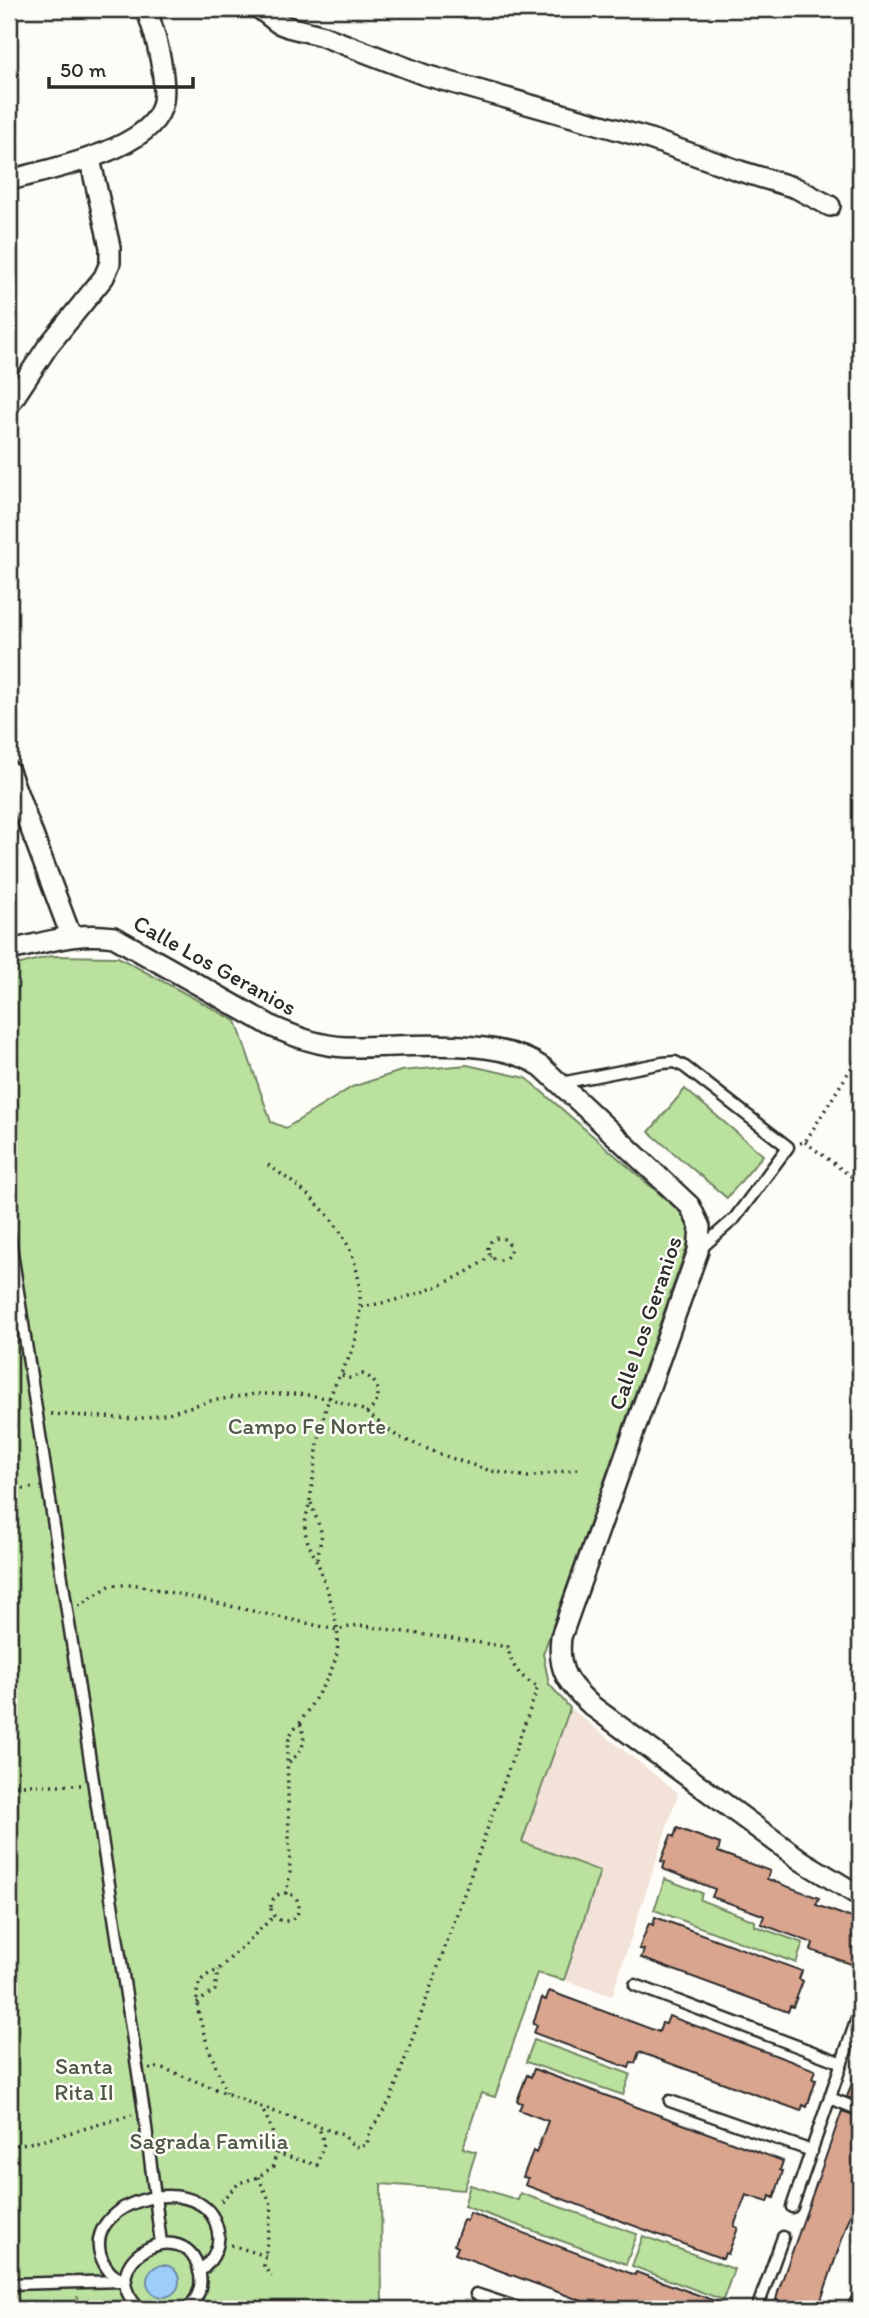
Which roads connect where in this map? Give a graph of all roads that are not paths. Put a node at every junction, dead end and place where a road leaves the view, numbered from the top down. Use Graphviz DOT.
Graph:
graph roads {
  1 [pos="146,9"];
  2 [pos="260,9"];
  3 [pos="90,159"];
  4 [pos="9,180"];
  5 [pos="830,206"];
  6 [pos="9,405"];
  7 [pos="9,771"];
  8 [pos="71,936"];
  9 [pos="9,950"];
  10 [pos="560,1083"];
  11 [pos="9,1233"];
  12 [pos="698,1251"];
  13 [pos="860,1896"];
  14 [pos="635,1985"];
  15 [pos="860,2010"];
  16 [pos="842,2063"];
  17 [pos="830,2098"];
  18 [pos="670,2101"];
  19 [pos="860,2110"];
  20 [pos="812,2151"];
  21 [pos="156,2197"];
  22 [pos="792,2207"];
  23 [pos="783,2237"];
  24 [pos="161,2243"];
  25 [pos="200,2272"];
  26 [pos="126,2280"];
  27 [pos="9,2284"];
  28 [pos="476,2294"];
  29 [pos="140,2309"];
  30 [pos="187,2309"];
  31 [pos="521,2309"];
  32 [pos="757,2309"];
  1 -- 3 [label="street"];
  2 -- 5 [label="street"];
  3 -- 4 [label="street"];
  3 -- 6 [label="street"];
  7 -- 8 [label="street"];
  8 -- 9 [label="street, Calle Los Geranios"];
  8 -- 10 [label="street, Calle Los Geranios"];
  10 -- 12 [label="street, Calle Los Geranios"];
  10 -- 12 [label="lane"];
  11 -- 21 [label="lane"];
  12 -- 13 [label="street, Calle Los Geranios"];
  14 -- 16 [label="lane"];
  15 -- 16 [label="lane"];
  16 -- 17 [label="lane"];
  17 -- 19 [label="lane"];
  17 -- 20 [label="lane"];
  18 -- 20 [label="lane"];
  20 -- 22 [label="lane"];
  21 -- 24 [label="lane"];
  21 -- 25 [label="lane"];
  21 -- 26 [label="lane"];
  23 -- 32 [label="lane"];
  24 -- 25 [label="lane"];
  24 -- 26 [label="lane"];
  25 -- 30 [label="lane"];
  26 -- 27 [label="lane"];
  26 -- 29 [label="lane"];
  28 -- 31 [label="lane"];
}
